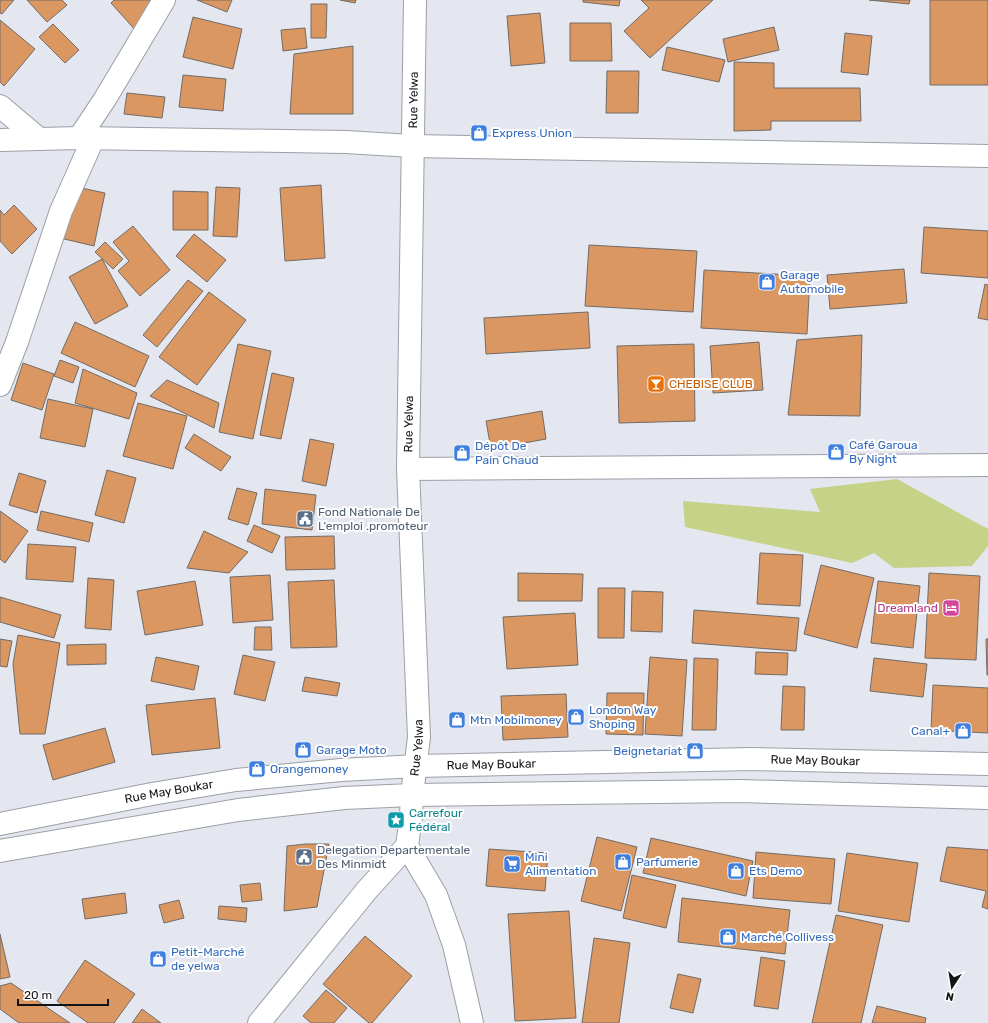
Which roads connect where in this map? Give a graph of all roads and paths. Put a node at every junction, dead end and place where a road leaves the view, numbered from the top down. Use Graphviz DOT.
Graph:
graph roads {
  1 [pos="164,0"];
  2 [pos="415,0"];
  3 [pos="0,106"];
  4 [pos="86,138"];
  5 [pos="39,139"];
  6 [pos="0,140"];
  7 [pos="412,146"];
  8 [pos="988,156"];
  9 [pos="0,385"];
  10 [pos="988,465"];
  11 [pos="408,469"];
  12 [pos="988,764"];
  13 [pos="417,766"];
  14 [pos="412,795"];
  15 [pos="988,798"];
  16 [pos="0,824"];
  17 [pos="407,846"];
  18 [pos="0,851"];
  19 [pos="259,1023"];
  20 [pos="472,1023"];
  1 -- 4 [label="street"];
  2 -- 7 [label="street, Rue Yelwa"];
  3 -- 5 [label="street"];
  4 -- 5 [label="street"];
  4 -- 7 [label="street"];
  4 -- 9 [label="street"];
  5 -- 6 [label="street"];
  7 -- 8 [label="street"];
  7 -- 11 [label="street, Rue Yelwa"];
  10 -- 11 [label="street"];
  11 -- 13 [label="street, Rue Yelwa"];
  12 -- 13 [label="street, Rue May Boukar"];
  13 -- 14 [label="street, Rue Yelwa"];
  13 -- 16 [label="street, Rue May Boukar"];
  14 -- 15 [label="street"];
  14 -- 17 [label="street, Rue Yelwa"];
  14 -- 18 [label="street"];
  17 -- 19 [label="street"];
  17 -- 20 [label="street"];
}
